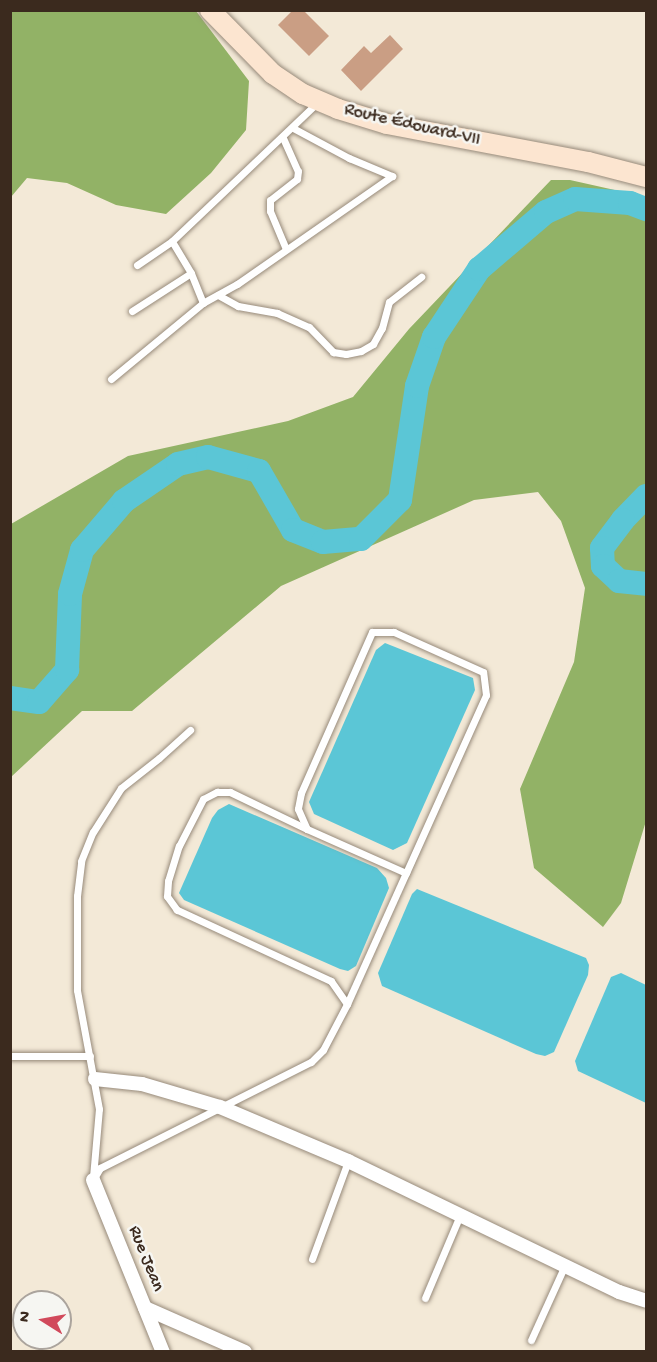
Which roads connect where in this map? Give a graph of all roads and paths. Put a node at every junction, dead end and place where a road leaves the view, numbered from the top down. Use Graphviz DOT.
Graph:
graph roads {
  1 [pos="210,10"];
  2 [pos="319,102"];
  3 [pos="293,128"];
  4 [pos="283,138"];
  5 [pos="646,177"];
  6 [pos="172,241"];
  7 [pos="286,249"];
  8 [pos="137,265"];
  9 [pos="190,273"];
  10 [pos="422,278"];
  11 [pos="218,294"];
  12 [pos="203,303"];
  13 [pos="132,311"];
  14 [pos="111,379"];
  15 [pos="190,730"];
  16 [pos="308,829"];
  17 [pos="406,873"];
  18 [pos="347,1004"];
  19 [pos="10,1056"];
  20 [pos="90,1056"];
  21 [pos="95,1079"];
  22 [pos="220,1107"];
  23 [pos="348,1161"];
  24 [pos="93,1180"];
  25 [pos="460,1215"];
  26 [pos="312,1259"];
  27 [pos="565,1265"];
  28 [pos="425,1298"];
  29 [pos="646,1301"];
  30 [pos="146,1308"];
  31 [pos="531,1340"];
  32 [pos="163,1352"];
  33 [pos="245,1352"];
  1 -- 2 [label="main road, Route Édouard-VII"];
  2 -- 3 [label="lane"];
  2 -- 5 [label="main road, Route Édouard-VII"];
  3 -- 4 [label="lane"];
  3 -- 7 [label="lane"];
  4 -- 6 [label="lane"];
  4 -- 7 [label="lane"];
  6 -- 8 [label="lane"];
  6 -- 9 [label="lane"];
  7 -- 11 [label="lane"];
  9 -- 12 [label="lane"];
  9 -- 13 [label="lane"];
  10 -- 11 [label="lane"];
  11 -- 12 [label="lane"];
  12 -- 14 [label="lane"];
  15 -- 20 [label="lane"];
  16 -- 17 [label="lane"];
  16 -- 17 [label="lane"];
  16 -- 18 [label="lane"];
  17 -- 18 [label="lane"];
  18 -- 22 [label="lane"];
  19 -- 20 [label="lane"];
  20 -- 21 [label="lane"];
  21 -- 22 [label="street"];
  21 -- 24 [label="lane"];
  22 -- 23 [label="street"];
  22 -- 24 [label="lane"];
  23 -- 25 [label="street"];
  23 -- 26 [label="lane"];
  24 -- 30 [label="street, Rue Jean"];
  25 -- 27 [label="street"];
  25 -- 28 [label="lane"];
  27 -- 29 [label="street"];
  27 -- 31 [label="lane"];
  30 -- 32 [label="street, Rue Jean"];
  30 -- 33 [label="street"];
}
